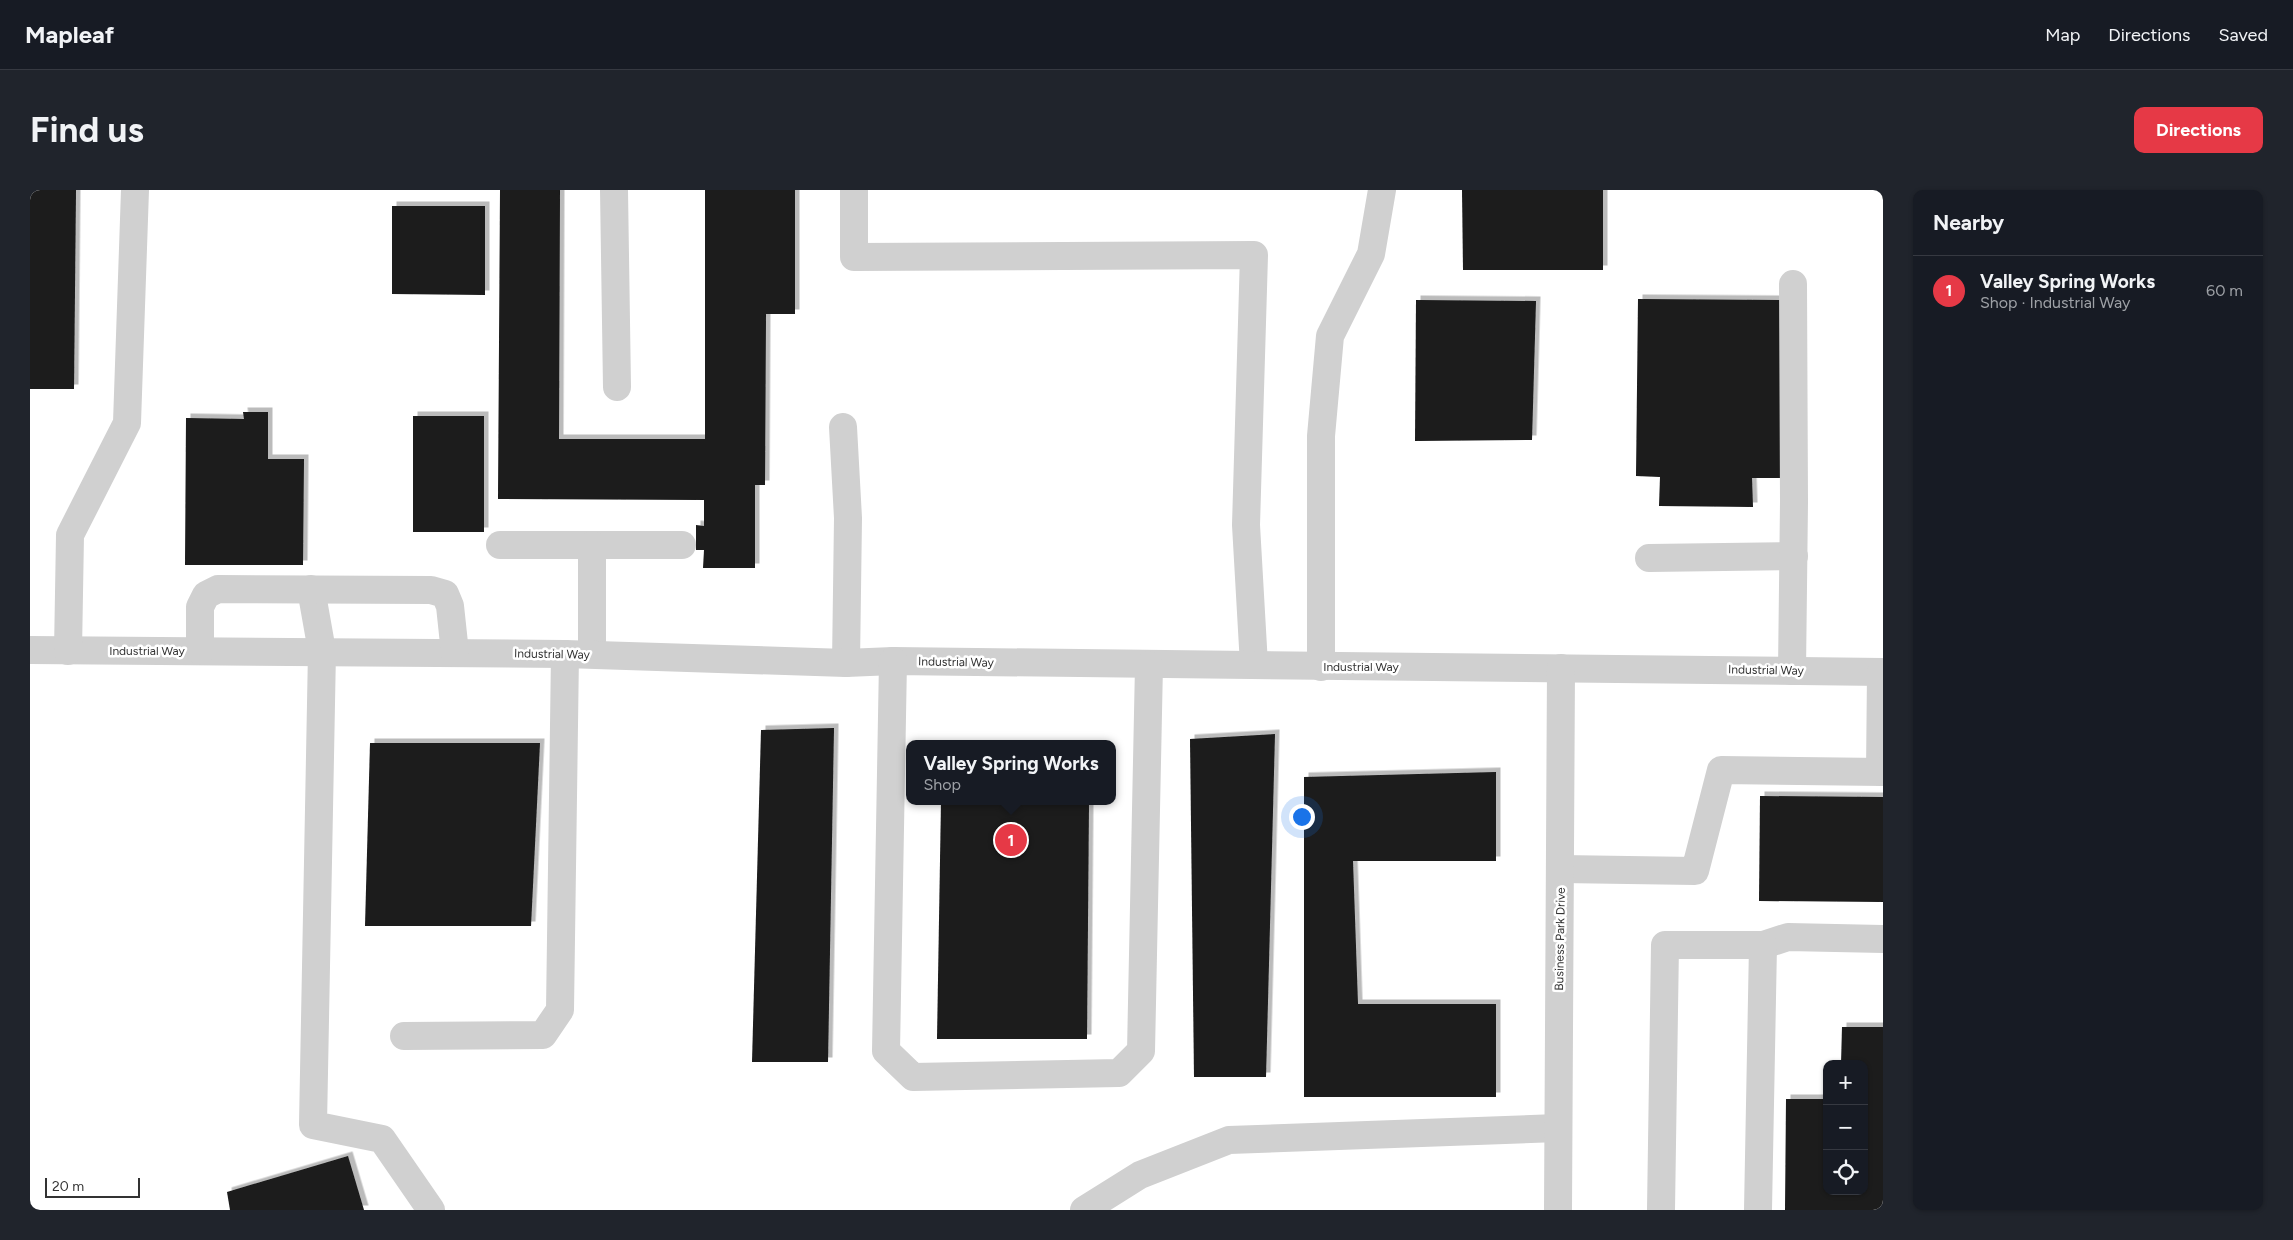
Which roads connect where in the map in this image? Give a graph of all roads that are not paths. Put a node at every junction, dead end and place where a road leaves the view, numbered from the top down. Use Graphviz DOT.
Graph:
graph roads {
  1 [pos="135,190"];
  2 [pos="614,190"];
  3 [pos="854,190"];
  4 [pos="1382,190"];
  5 [pos="1792,284"];
  6 [pos="618,387"];
  7 [pos="843,426"];
  8 [pos="500,545"];
  9 [pos="592,545"];
  10 [pos="682,545"];
  11 [pos="1794,556"];
  12 [pos="1649,558"];
  13 [pos="311,589"];
  14 [pos="30,650"];
  15 [pos="68,651"];
  16 [pos="200,651"];
  17 [pos="322,651"];
  18 [pos="455,653"];
  19 [pos="565,654"];
  20 [pos="592,654"];
  21 [pos="893,661"];
  22 [pos="846,663"];
  23 [pos="1149,665"];
  24 [pos="1254,665"];
  25 [pos="1321,667"];
  26 [pos="1561,668"];
  27 [pos="1792,671"];
  28 [pos="1882,672"];
  29 [pos="1881,772"];
  30 [pos="1560,869"];
  31 [pos="1883,939"];
  32 [pos="1762,945"];
  33 [pos="404,1036"];
  34 [pos="1558,1128"];
  35 [pos="431,1210"];
  36 [pos="1084,1210"];
  37 [pos="1558,1210"];
  38 [pos="1661,1210"];
  39 [pos="1758,1210"];
  1 -- 15 [label="street"];
  2 -- 6 [label="street"];
  3 -- 24 [label="street"];
  4 -- 25 [label="street"];
  5 -- 11 [label="street"];
  7 -- 22 [label="street"];
  8 -- 9 [label="street"];
  9 -- 10 [label="street"];
  9 -- 20 [label="street"];
  11 -- 12 [label="street"];
  11 -- 27 [label="street"];
  13 -- 16 [label="street"];
  13 -- 17 [label="street"];
  13 -- 18 [label="street"];
  14 -- 15 [label="street, Industrial Way"];
  15 -- 16 [label="street, Industrial Way"];
  16 -- 17 [label="street, Industrial Way"];
  17 -- 18 [label="street, Industrial Way"];
  17 -- 35 [label="street"];
  18 -- 19 [label="street, Industrial Way"];
  19 -- 20 [label="street, Industrial Way"];
  19 -- 33 [label="street"];
  20 -- 22 [label="street, Industrial Way"];
  21 -- 22 [label="street, Industrial Way"];
  21 -- 23 [label="street, Industrial Way"];
  21 -- 23 [label="street"];
  23 -- 24 [label="street, Industrial Way"];
  24 -- 25 [label="street, Industrial Way"];
  25 -- 26 [label="street, Industrial Way"];
  26 -- 27 [label="street, Industrial Way"];
  26 -- 30 [label="street, Business Park Drive"];
  27 -- 28 [label="street, Industrial Way"];
  28 -- 29 [label="street"];
  29 -- 30 [label="street"];
  30 -- 34 [label="street, Business Park Drive"];
  31 -- 32 [label="street"];
  32 -- 38 [label="street"];
  32 -- 39 [label="street"];
  34 -- 36 [label="street"];
  34 -- 37 [label="street, Business Park Drive"];
}
